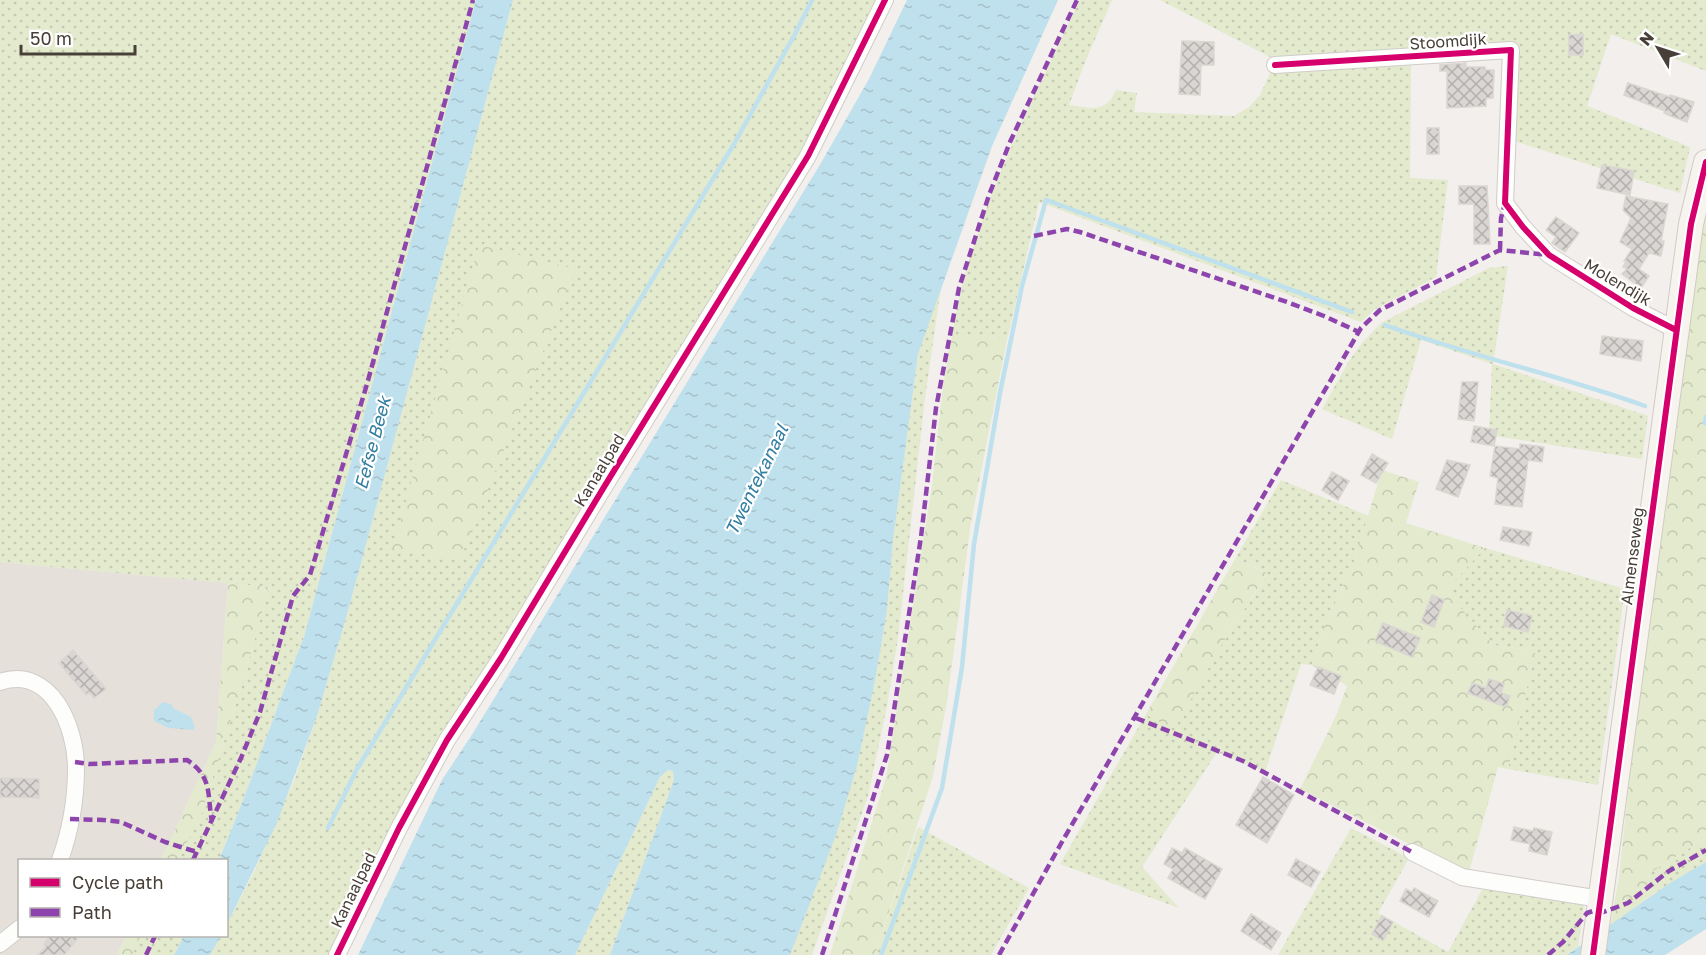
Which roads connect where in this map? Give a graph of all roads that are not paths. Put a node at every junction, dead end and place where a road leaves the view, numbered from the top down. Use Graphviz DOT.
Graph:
graph roads {
  1 [pos="885,0"];
  2 [pos="1275,65"];
  3 [pos="1706,162"];
  4 [pos="1548,255"];
  5 [pos="1676,330"];
  6 [pos="0,682"];
  7 [pos="1413,852"];
  8 [pos="61,859"];
  9 [pos="1600,899"];
  10 [pos="18,930"];
  11 [pos="0,944"];
  12 [pos="337,955"];
  13 [pos="1593,955"];
  1 -- 12 [label="street, Kanaalpad"];
  2 -- 4 [label="street, Stoomdijk"];
  3 -- 5 [label="main road, Almenseweg"];
  4 -- 5 [label="street, Molendijk"];
  5 -- 9 [label="main road, Almenseweg"];
  6 -- 8 [label="street"];
  7 -- 9 [label="street"];
  9 -- 13 [label="main road, Almenseweg"];
  10 -- 11 [label="street"];
}
